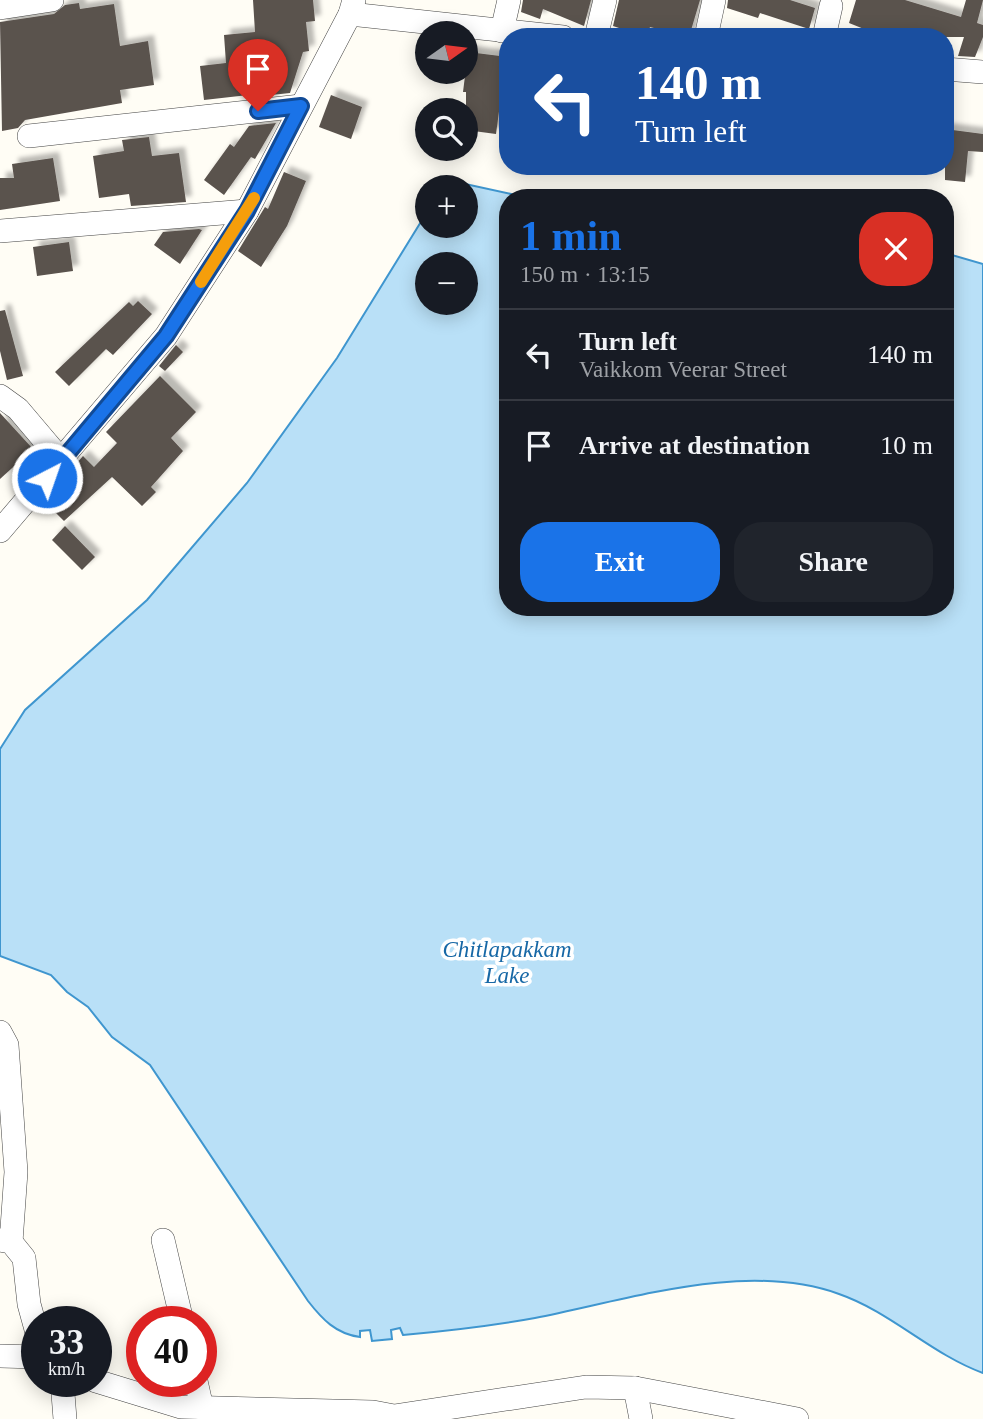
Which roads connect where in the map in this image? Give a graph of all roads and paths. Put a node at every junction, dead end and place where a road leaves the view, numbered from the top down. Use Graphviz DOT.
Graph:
graph roads {
  1 [pos="51,0"];
  2 [pos="509,0"];
  3 [pos="605,0"];
  4 [pos="714,0"];
  5 [pos="831,6"];
  6 [pos="352,7"];
  7 [pos="0,8"];
  8 [pos="503,28"];
  9 [pos="598,28"];
  10 [pos="708,28"];
  11 [pos="826,28"];
  12 [pos="499,31"];
  13 [pos="954,70"];
  14 [pos="983,72"];
  15 [pos="301,106"];
  16 [pos="29,136"];
  17 [pos="247,211"];
  18 [pos="0,231"];
  19 [pos="0,397"];
  20 [pos="62,461"];
  21 [pos="0,531"];
  22 [pos="0,1032"];
  23 [pos="163,1240"];
  24 [pos="6,1241"];
  25 [pos="30,1306"];
  26 [pos="178,1306"];
  27 [pos="0,1356"];
  28 [pos="21,1357"];
  29 [pos="112,1386"];
  30 [pos="635,1388"];
  31 [pos="63,1397"];
  32 [pos="200,1397"];
  33 [pos="202,1408"];
  34 [pos="243,1414"];
  35 [pos="394,1418"];
  36 [pos="65,1419"];
  37 [pos="640,1419"];
  38 [pos="797,1419"];
  1 -- 7 [label="street"];
  2 -- 8 [label="street"];
  3 -- 9 [label="street"];
  4 -- 10 [label="street"];
  5 -- 11 [label="street"];
  6 -- 12 [label="street"];
  6 -- 15 [label="street"];
  13 -- 14 [label="street"];
  15 -- 16 [label="street"];
  15 -- 17 [label="street"];
  17 -- 18 [label="street"];
  17 -- 20 [label="street"];
  19 -- 20 [label="street"];
  20 -- 21 [label="street"];
  22 -- 24 [label="street"];
  23 -- 26 [label="street"];
  24 -- 25 [label="street"];
  27 -- 28 [label="street"];
  29 -- 33 [label="street"];
  30 -- 35 [label="street"];
  30 -- 37 [label="street"];
  30 -- 38 [label="street"];
  31 -- 36 [label="street"];
  32 -- 33 [label="street"];
  33 -- 34 [label="street"];
  34 -- 35 [label="street"];
}
